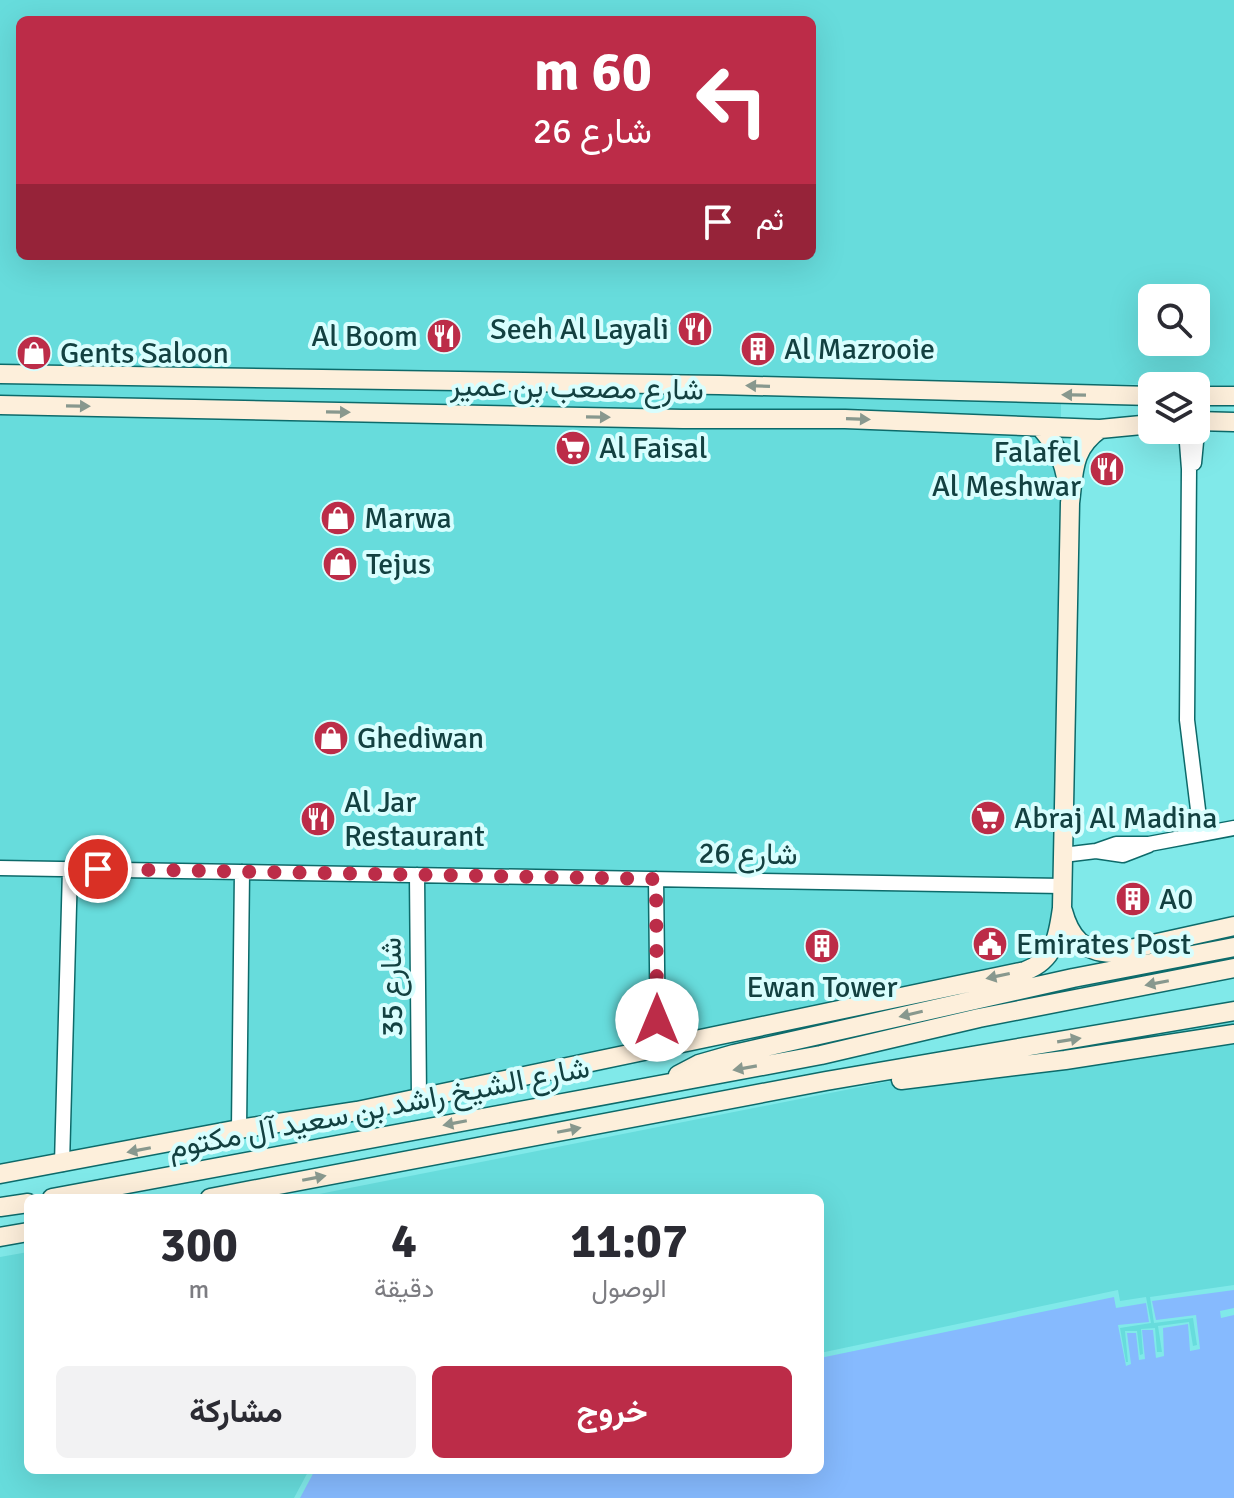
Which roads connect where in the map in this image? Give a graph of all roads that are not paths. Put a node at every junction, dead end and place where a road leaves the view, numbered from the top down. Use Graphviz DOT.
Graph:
graph roads {
  1 [pos="0,374"];
  2 [pos="1138,396"];
  3 [pos="1210,396"];
  4 [pos="1234,396"];
  5 [pos="0,405"];
  6 [pos="1234,422"];
  7 [pos="1210,423"];
  8 [pos="1138,425"];
  9 [pos="1040,427"];
  10 [pos="1100,429"];
  11 [pos="1194,444"];
  12 [pos="1070,503"];
  13 [pos="1234,828"];
  14 [pos="1201,834"];
  15 [pos="1063,855"];
  16 [pos="0,868"];
  17 [pos="70,869"];
  18 [pos="242,872"];
  19 [pos="417,875"];
  20 [pos="656,879"];
  21 [pos="1063,886"];
  22 [pos="1062,908"];
  23 [pos="1234,926"];
  24 [pos="1234,947"];
  25 [pos="1234,968"];
  26 [pos="1234,1011"];
  27 [pos="762,1026"];
  28 [pos="1234,1034"];
  29 [pos="658,1049"];
  30 [pos="734,1054"];
  31 [pos="826,1081"];
  32 [pos="669,1082"];
  33 [pos="471,1088"];
  34 [pos="419,1098"];
  35 [pos="503,1114"];
  36 [pos="239,1129"];
  37 [pos="62,1164"];
  38 [pos="0,1174"];
  39 [pos="73,1194"];
  40 [pos="231,1194"];
  41 [pos="24,1204"];
  42 [pos="0,1207"];
  43 [pos="24,1233"];
  44 [pos="0,1237"];
  2 -- 1 [label="street, شارع مصعب بن عمير, one-way"];
  3 -- 4 [label="street"];
  5 -- 9 [label="street, شارع مصعب بن عمير, one-way"];
  6 -- 7 [label="street"];
  8 -- 10 [label="street, شارع مصعب بن عمير"];
  9 -- 10 [label="street, شارع مصعب بن عمير"];
  9 -- 12 [label="street"];
  10 -- 12 [label="street"];
  11 -- 14 [label="street"];
  12 -- 15 [label="street"];
  13 -- 14 [label="street"];
  14 -- 15 [label="street"];
  15 -- 21 [label="street"];
  16 -- 17 [label="street, شارع 26"];
  17 -- 18 [label="street, شارع 26"];
  17 -- 37 [label="street"];
  18 -- 19 [label="street, شارع 26"];
  18 -- 36 [label="street"];
  19 -- 20 [label="street, شارع 26"];
  19 -- 34 [label="street, شارع 35"];
  20 -- 21 [label="street, شارع 26"];
  20 -- 29 [label="street"];
  21 -- 22 [label="street"];
  22 -- 23 [label="street"];
  22 -- 27 [label="street, one-way"];
  24 -- 30 [label="street, one-way"];
  25 -- 32 [label="street, شارع الشيخ راشد بن سعيد آل مكتوم, one-way"];
  31 -- 26 [label="street, شارع الشيخ راشد بن سعيد آل مكتوم, one-way"];
  27 -- 29 [label="street"];
  27 -- 30 [label="street"];
  28 -- 31 [label="street"];
  29 -- 33 [label="street"];
  30 -- 32 [label="street"];
  40 -- 31 [label="street, شارع الشيخ راشد بن سعيد آل مكتوم, one-way"];
  32 -- 35 [label="street, شارع الشيخ راشد بن سعيد آل مكتوم"];
  33 -- 34 [label="street"];
  33 -- 35 [label="street"];
  34 -- 36 [label="street"];
  35 -- 39 [label="street, شارع الشيخ راشد بن سعيد آل مكتوم, one-way"];
  36 -- 37 [label="street, one-way"];
  37 -- 38 [label="street"];
  41 -- 42 [label="street"];
  43 -- 44 [label="street"];
}
